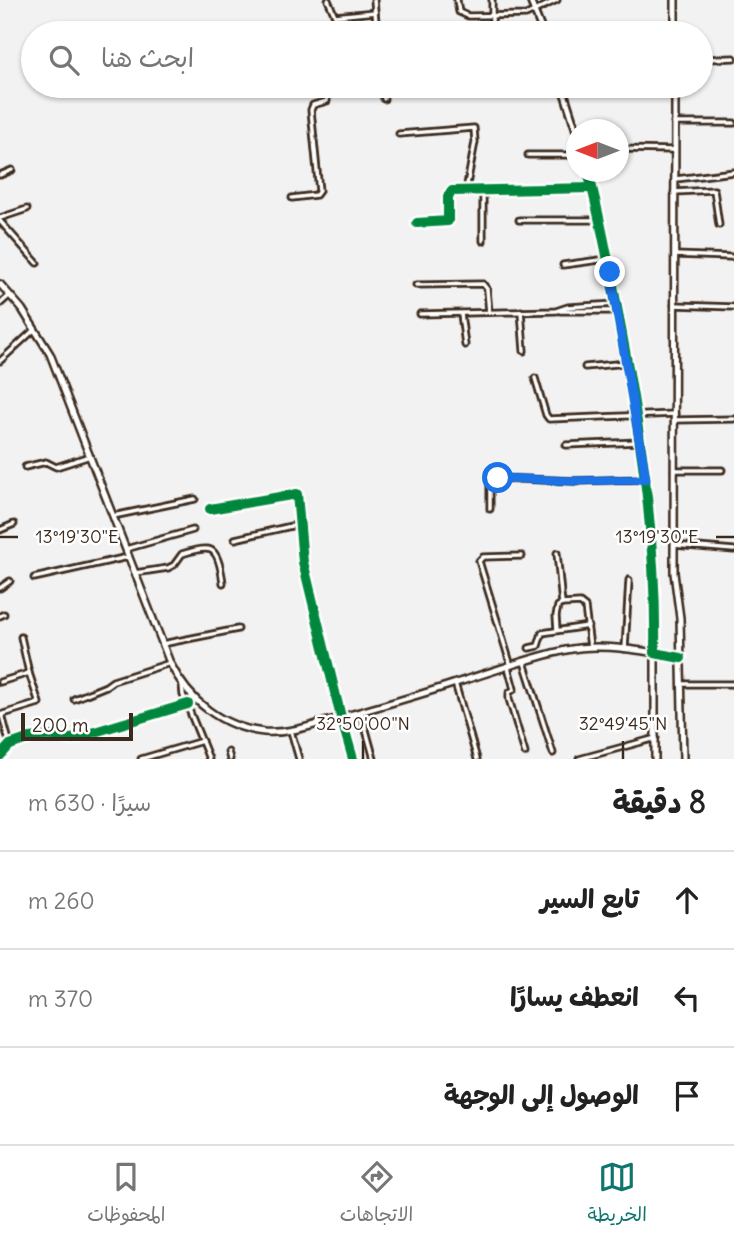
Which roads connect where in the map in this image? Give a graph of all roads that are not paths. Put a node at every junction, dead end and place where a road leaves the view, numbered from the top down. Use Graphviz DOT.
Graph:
graph roads {
  1 [pos="328,0"];
  2 [pos="374,0"];
  3 [pos="457,0"];
  4 [pos="492,0"];
  5 [pos="530,0"];
  6 [pos="557,0"];
  7 [pos="675,0"];
  8 [pos="549,2"];
  9 [pos="375,12"];
  10 [pos="534,12"];
  11 [pos="491,15"];
  12 [pos="376,21"];
  13 [pos="491,21"];
  14 [pos="538,21"];
  15 [pos="675,21"];
  16 [pos="734,58"];
  17 [pos="713,59"];
  18 [pos="327,98"];
  19 [pos="566,98"];
  20 [pos="674,98"];
  21 [pos="572,119"];
  22 [pos="674,123"];
  23 [pos="734,123"];
  24 [pos="399,134"];
  25 [pos="629,149"];
  26 [pos="674,150"];
  27 [pos="528,155"];
  28 [pos="566,155"];
  29 [pos="12,170"];
  30 [pos="734,172"];
  31 [pos="0,175"];
  32 [pos="674,179"];
  33 [pos="591,182"];
  34 [pos="593,188"];
  35 [pos="466,190"];
  36 [pos="483,190"];
  37 [pos="674,192"];
  38 [pos="292,198"];
  39 [pos="27,209"];
  40 [pos="0,219"];
  41 [pos="519,220"];
  42 [pos="600,220"];
  43 [pos="417,223"];
  44 [pos="719,225"];
  45 [pos="483,241"];
  46 [pos="674,255"];
  47 [pos="731,257"];
  48 [pos="607,259"];
  49 [pos="37,262"];
  50 [pos="564,265"];
  51 [pos="0,284"];
  52 [pos="415,285"];
  53 [pos="10,295"];
  54 [pos="0,304"];
  55 [pos="616,304"];
  56 [pos="674,305"];
  57 [pos="734,307"];
  58 [pos="521,311"];
  59 [pos="556,311"];
  60 [pos="617,311"];
  61 [pos="489,312"];
  62 [pos="420,314"];
  63 [pos="461,314"];
  64 [pos="36,329"];
  65 [pos="465,345"];
  66 [pos="524,351"];
  67 [pos="0,360"];
  68 [pos="627,363"];
  69 [pos="585,367"];
  70 [pos="535,378"];
  71 [pos="635,414"];
  72 [pos="675,417"];
  73 [pos="734,419"];
  74 [pos="639,442"];
  75 [pos="566,445"];
  76 [pos="90,456"];
  77 [pos="25,467"];
  78 [pos="674,470"];
  79 [pos="722,470"];
  80 [pos="646,479"];
  81 [pos="195,499"];
  82 [pos="210,509"];
  83 [pos="490,509"];
  84 [pos="113,516"];
  85 [pos="14,524"];
  86 [pos="300,524"];
  87 [pos="0,530"];
  88 [pos="193,530"];
  89 [pos="235,539"];
  90 [pos="674,545"];
  91 [pos="126,549"];
  92 [pos="734,550"];
  93 [pos="557,553"];
  94 [pos="129,556"];
  95 [pos="522,556"];
  96 [pos="135,573"];
  97 [pos="34,578"];
  98 [pos="629,580"];
  99 [pos="10,581"];
  100 [pos="223,583"];
  101 [pos="0,588"];
  102 [pos="562,604"];
  103 [pos="588,626"];
  104 [pos="238,629"];
  105 [pos="557,631"];
  106 [pos="21,637"];
  107 [pos="162,643"];
  108 [pos="590,647"];
  109 [pos="529,648"];
  110 [pos="625,649"];
  111 [pos="655,653"];
  112 [pos="681,659"];
  113 [pos="524,662"];
  114 [pos="170,663"];
  115 [pos="509,666"];
  116 [pos="29,673"];
  117 [pos="0,682"];
  118 [pos="182,684"];
  119 [pos="455,684"];
  120 [pos="682,684"];
  121 [pos="734,684"];
  122 [pos="74,699"];
  123 [pos="188,705"];
  124 [pos="360,712"];
  125 [pos="1,715"];
  126 [pos="341,717"];
  127 [pos="291,731"];
  128 [pos="656,738"];
  129 [pos="202,741"];
  130 [pos="10,745"];
  131 [pos="228,752"];
  132 [pos="525,753"];
  133 [pos="553,753"];
  134 [pos="0,756"];
  135 [pos="141,759"];
  136 [pos="209,759"];
  137 [pos="230,759"];
  138 [pos="299,759"];
  139 [pos="353,759"];
  140 [pos="374,759"];
  141 [pos="477,759"];
  142 [pos="579,759"];
  143 [pos="655,759"];
  144 [pos="683,759"];
  1 -- 9 [label="street"];
  2 -- 9 [label="street"];
  3 -- 11 [label="street"];
  4 -- 11 [label="street"];
  5 -- 10 [label="street"];
  6 -- 8 [label="street"];
  7 -- 15 [label="main road"];
  8 -- 10 [label="street"];
  9 -- 12 [label="street"];
  10 -- 11 [label="street"];
  10 -- 14 [label="street"];
  11 -- 13 [label="street"];
  16 -- 17 [label="street"];
  18 -- 38 [label="street"];
  19 -- 21 [label="street"];
  20 -- 22 [label="main road"];
  22 -- 23 [label="street"];
  22 -- 26 [label="main road"];
  24 -- 35 [label="street"];
  25 -- 26 [label="street"];
  26 -- 32 [label="main road"];
  27 -- 28 [label="street"];
  29 -- 31 [label="street"];
  30 -- 32 [label="street"];
  32 -- 37 [label="main road"];
  33 -- 34 [label="street"];
  34 -- 36 [label="street"];
  34 -- 42 [label="street"];
  35 -- 36 [label="street"];
  35 -- 43 [label="street"];
  36 -- 45 [label="street"];
  37 -- 44 [label="street"];
  37 -- 46 [label="main road"];
  39 -- 40 [label="street"];
  40 -- 49 [label="street"];
  41 -- 42 [label="street"];
  42 -- 48 [label="street"];
  46 -- 47 [label="street"];
  46 -- 56 [label="main road"];
  48 -- 50 [label="street"];
  48 -- 55 [label="street"];
  51 -- 53 [label="main road"];
  52 -- 61 [label="street"];
  53 -- 54 [label="street"];
  53 -- 64 [label="main road"];
  55 -- 59 [label="street"];
  55 -- 60 [label="street"];
  56 -- 57 [label="street"];
  56 -- 72 [label="main road"];
  58 -- 59 [label="street"];
  58 -- 61 [label="street"];
  58 -- 66 [label="street"];
  59 -- 60 [label="street"];
  60 -- 68 [label="street"];
  61 -- 63 [label="street"];
  62 -- 63 [label="street"];
  63 -- 65 [label="street"];
  64 -- 67 [label="street"];
  64 -- 76 [label="main road"];
  68 -- 69 [label="street"];
  68 -- 71 [label="street"];
  70 -- 71 [label="street"];
  71 -- 72 [label="street"];
  71 -- 74 [label="street"];
  72 -- 73 [label="street"];
  72 -- 78 [label="main road"];
  74 -- 75 [label="street"];
  74 -- 80 [label="street"];
  76 -- 77 [label="street"];
  76 -- 84 [label="main road"];
  78 -- 79 [label="street"];
  78 -- 90 [label="main road"];
  80 -- 83 [label="street"];
  80 -- 111 [label="street"];
  81 -- 84 [label="street"];
  82 -- 86 [label="street"];
  84 -- 91 [label="main road"];
  85 -- 87 [label="street"];
  86 -- 89 [label="street"];
  86 -- 126 [label="street"];
  88 -- 91 [label="street"];
  90 -- 92 [label="street"];
  90 -- 112 [label="main road"];
  91 -- 94 [label="main road"];
  93 -- 102 [label="street"];
  94 -- 96 [label="main road"];
  94 -- 97 [label="street"];
  95 -- 115 [label="street"];
  96 -- 100 [label="street"];
  96 -- 107 [label="main road"];
  98 -- 110 [label="street"];
  99 -- 101 [label="street"];
  102 -- 103 [label="street"];
  102 -- 105 [label="street"];
  103 -- 105 [label="street"];
  103 -- 108 [label="street"];
  104 -- 107 [label="street"];
  105 -- 109 [label="street"];
  106 -- 116 [label="street"];
  107 -- 114 [label="main road"];
  108 -- 110 [label="main road"];
  108 -- 113 [label="main road"];
  110 -- 111 [label="main road"];
  111 -- 112 [label="street"];
  111 -- 128 [label="main road"];
  112 -- 120 [label="main road"];
  113 -- 115 [label="main road"];
  113 -- 133 [label="street"];
  114 -- 118 [label="main road"];
  114 -- 122 [label="street"];
  115 -- 119 [label="main road"];
  115 -- 132 [label="street"];
  116 -- 117 [label="street"];
  116 -- 125 [label="street"];
  118 -- 123 [label="street"];
  118 -- 127 [label="main road"];
  119 -- 124 [label="main road"];
  119 -- 141 [label="street"];
  120 -- 121 [label="street"];
  120 -- 144 [label="main road"];
  123 -- 129 [label="street"];
  123 -- 130 [label="street"];
  124 -- 126 [label="main road"];
  124 -- 140 [label="street"];
  125 -- 130 [label="street"];
  126 -- 127 [label="main road"];
  126 -- 139 [label="street"];
  127 -- 138 [label="street"];
  128 -- 142 [label="street"];
  128 -- 143 [label="main road"];
  129 -- 135 [label="street"];
  129 -- 136 [label="street"];
  130 -- 134 [label="street"];
  131 -- 137 [label="street"];
}
